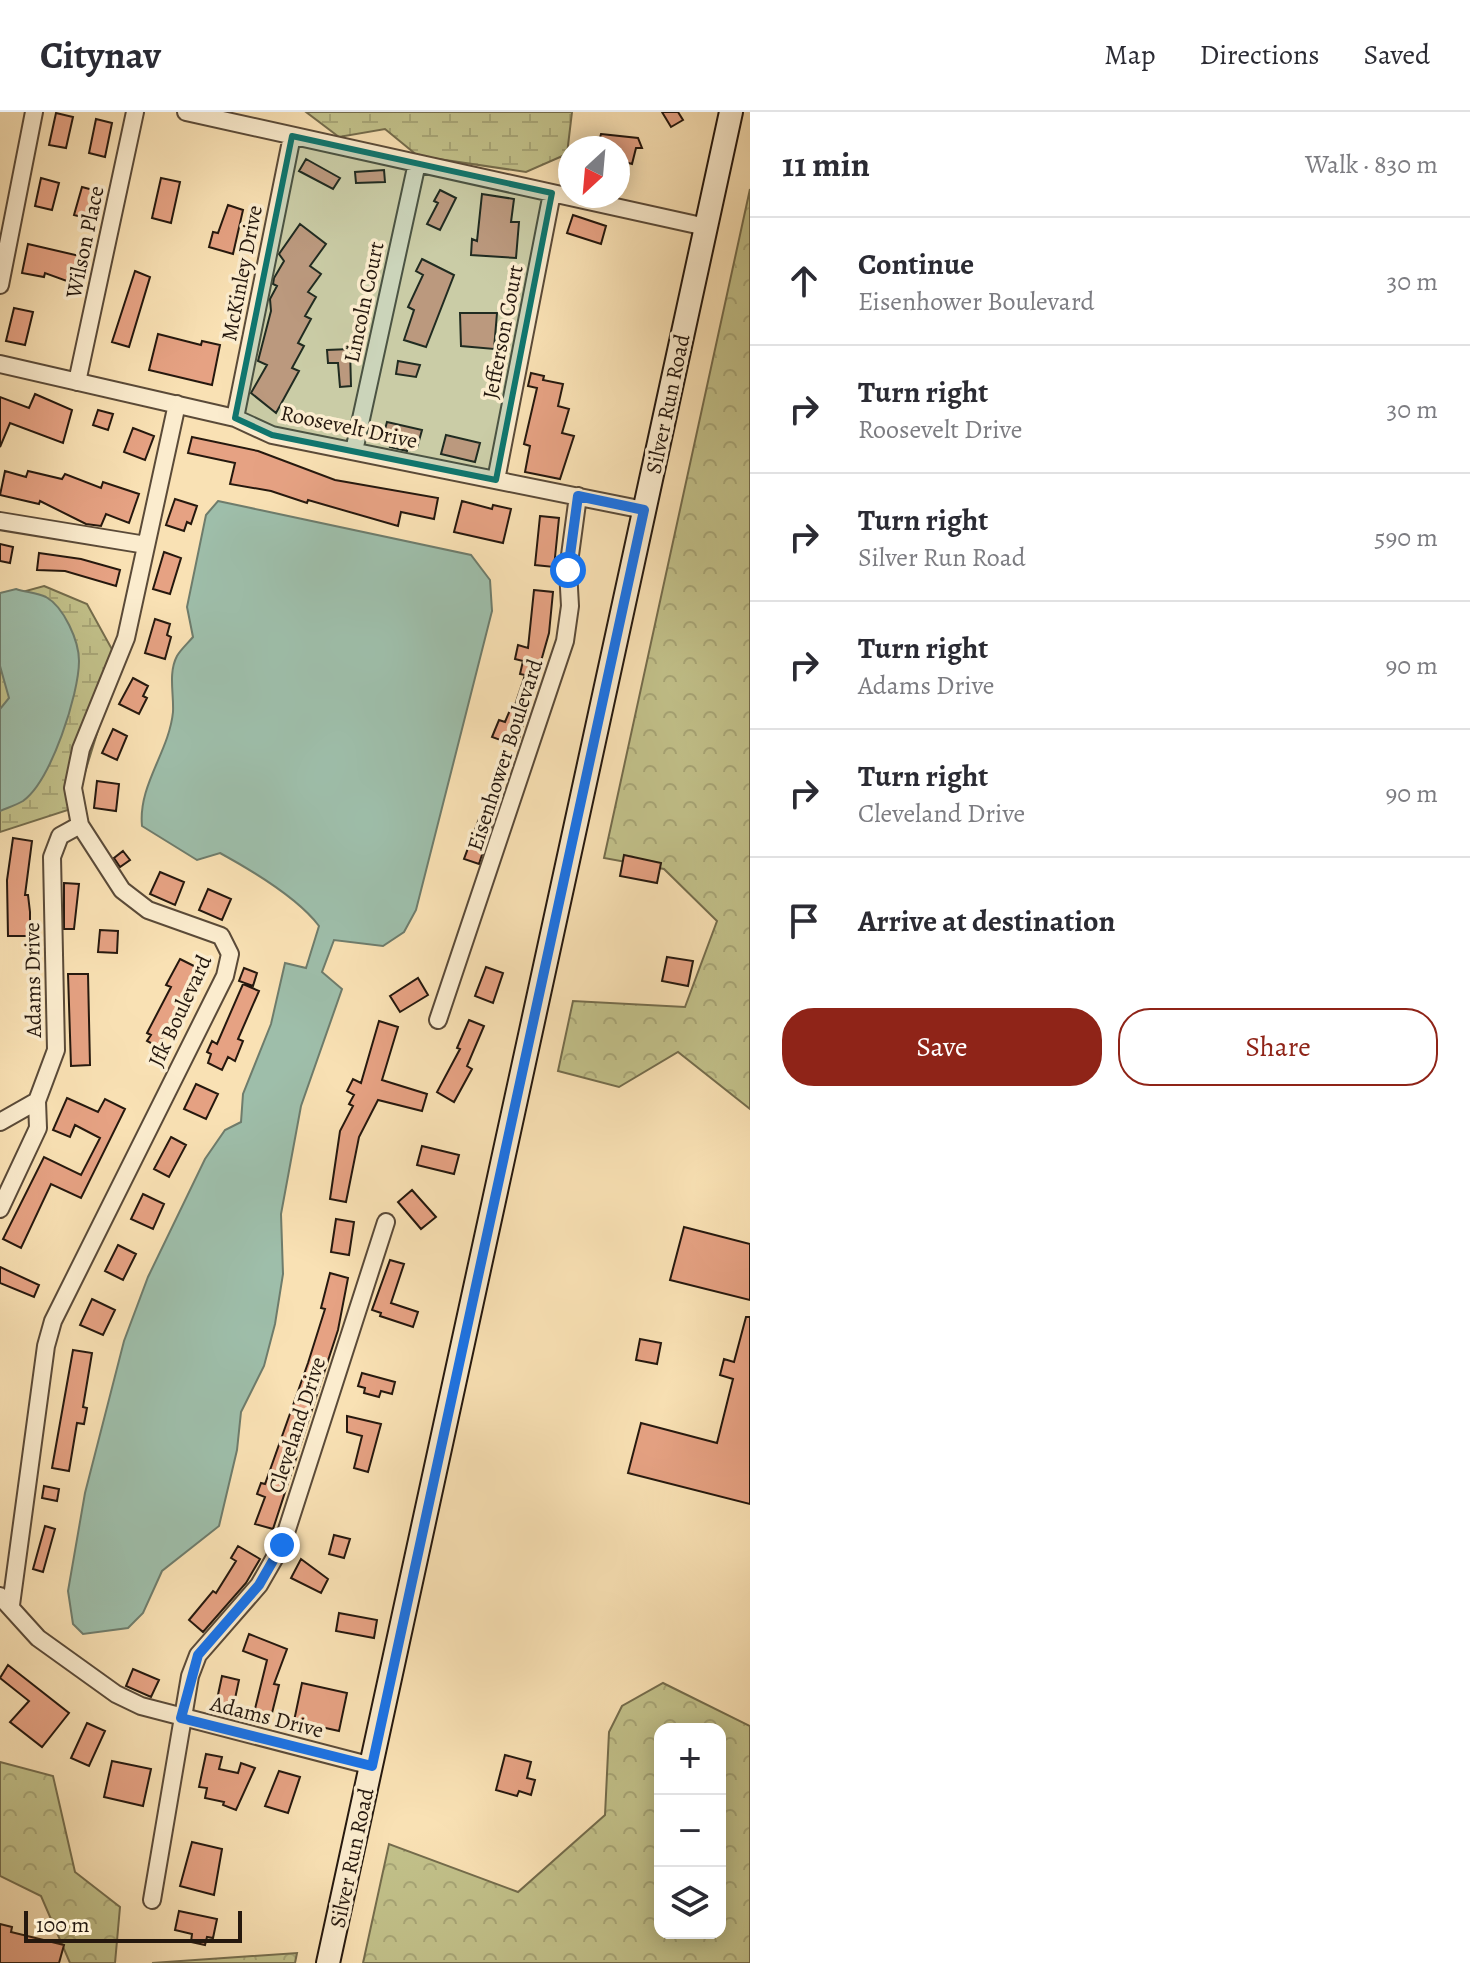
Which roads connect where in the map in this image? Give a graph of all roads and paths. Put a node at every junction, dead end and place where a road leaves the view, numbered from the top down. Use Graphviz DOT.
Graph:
graph roads {
  1 [pos="34,112"];
  2 [pos="135,112"];
  3 [pos="186,112"];
  4 [pos="731,112"];
  5 [pos="292,136"];
  6 [pos="417,163"];
  7 [pos="552,193"];
  8 [pos="706,227"];
  9 [pos="0,285"];
  10 [pos="0,364"];
  11 [pos="77,382"];
  12 [pos="177,404"];
  13 [pos="235,418"];
  14 [pos="354,451"];
  15 [pos="496,480"];
  16 [pos="578,496"];
  17 [pos="644,510"];
  18 [pos="0,521"];
  19 [pos="146,545"];
  20 [pos="80,825"];
  21 [pos="438,1020"];
  22 [pos="37,1101"];
  23 [pos="0,1122"];
  24 [pos="0,1209"];
  25 [pos="386,1222"];
  26 [pos="6,1600"];
  27 [pos="181,1718"];
  28 [pos="372,1766"];
  29 [pos="152,1900"];
  30 [pos="328,1963"];
  1 -- 9 [label="street"];
  2 -- 11 [label="street, Wilson Place"];
  3 -- 5 [label="street"];
  4 -- 8 [label="main road, Silver Run Road"];
  5 -- 6 [label="street"];
  5 -- 13 [label="street, McKinley Drive"];
  6 -- 7 [label="street"];
  6 -- 14 [label="street, Lincoln Court"];
  7 -- 8 [label="street"];
  7 -- 15 [label="street, Jefferson Court"];
  8 -- 17 [label="main road, Silver Run Road"];
  10 -- 11 [label="street, Roosevelt Drive"];
  11 -- 12 [label="street, Roosevelt Drive"];
  12 -- 13 [label="street, Roosevelt Drive"];
  12 -- 19 [label="street, Jfk Boulevard"];
  13 -- 14 [label="street, Roosevelt Drive"];
  14 -- 15 [label="street, Roosevelt Drive"];
  15 -- 16 [label="street, Roosevelt Drive"];
  16 -- 17 [label="street, Roosevelt Drive"];
  16 -- 21 [label="street, Eisenhower Boulevard"];
  17 -- 28 [label="main road, Silver Run Road"];
  18 -- 19 [label="street"];
  19 -- 20 [label="street, Jfk Boulevard"];
  20 -- 22 [label="street, Adams Drive"];
  20 -- 26 [label="street, Jfk Boulevard"];
  22 -- 23 [label="street"];
  22 -- 24 [label="street, Adams Drive"];
  25 -- 27 [label="street, Cleveland Drive"];
  26 -- 27 [label="street, Adams Drive"];
  27 -- 28 [label="street, Adams Drive"];
  27 -- 29 [label="street, Cleveland Drive"];
  28 -- 30 [label="main road, Silver Run Road"];
}
